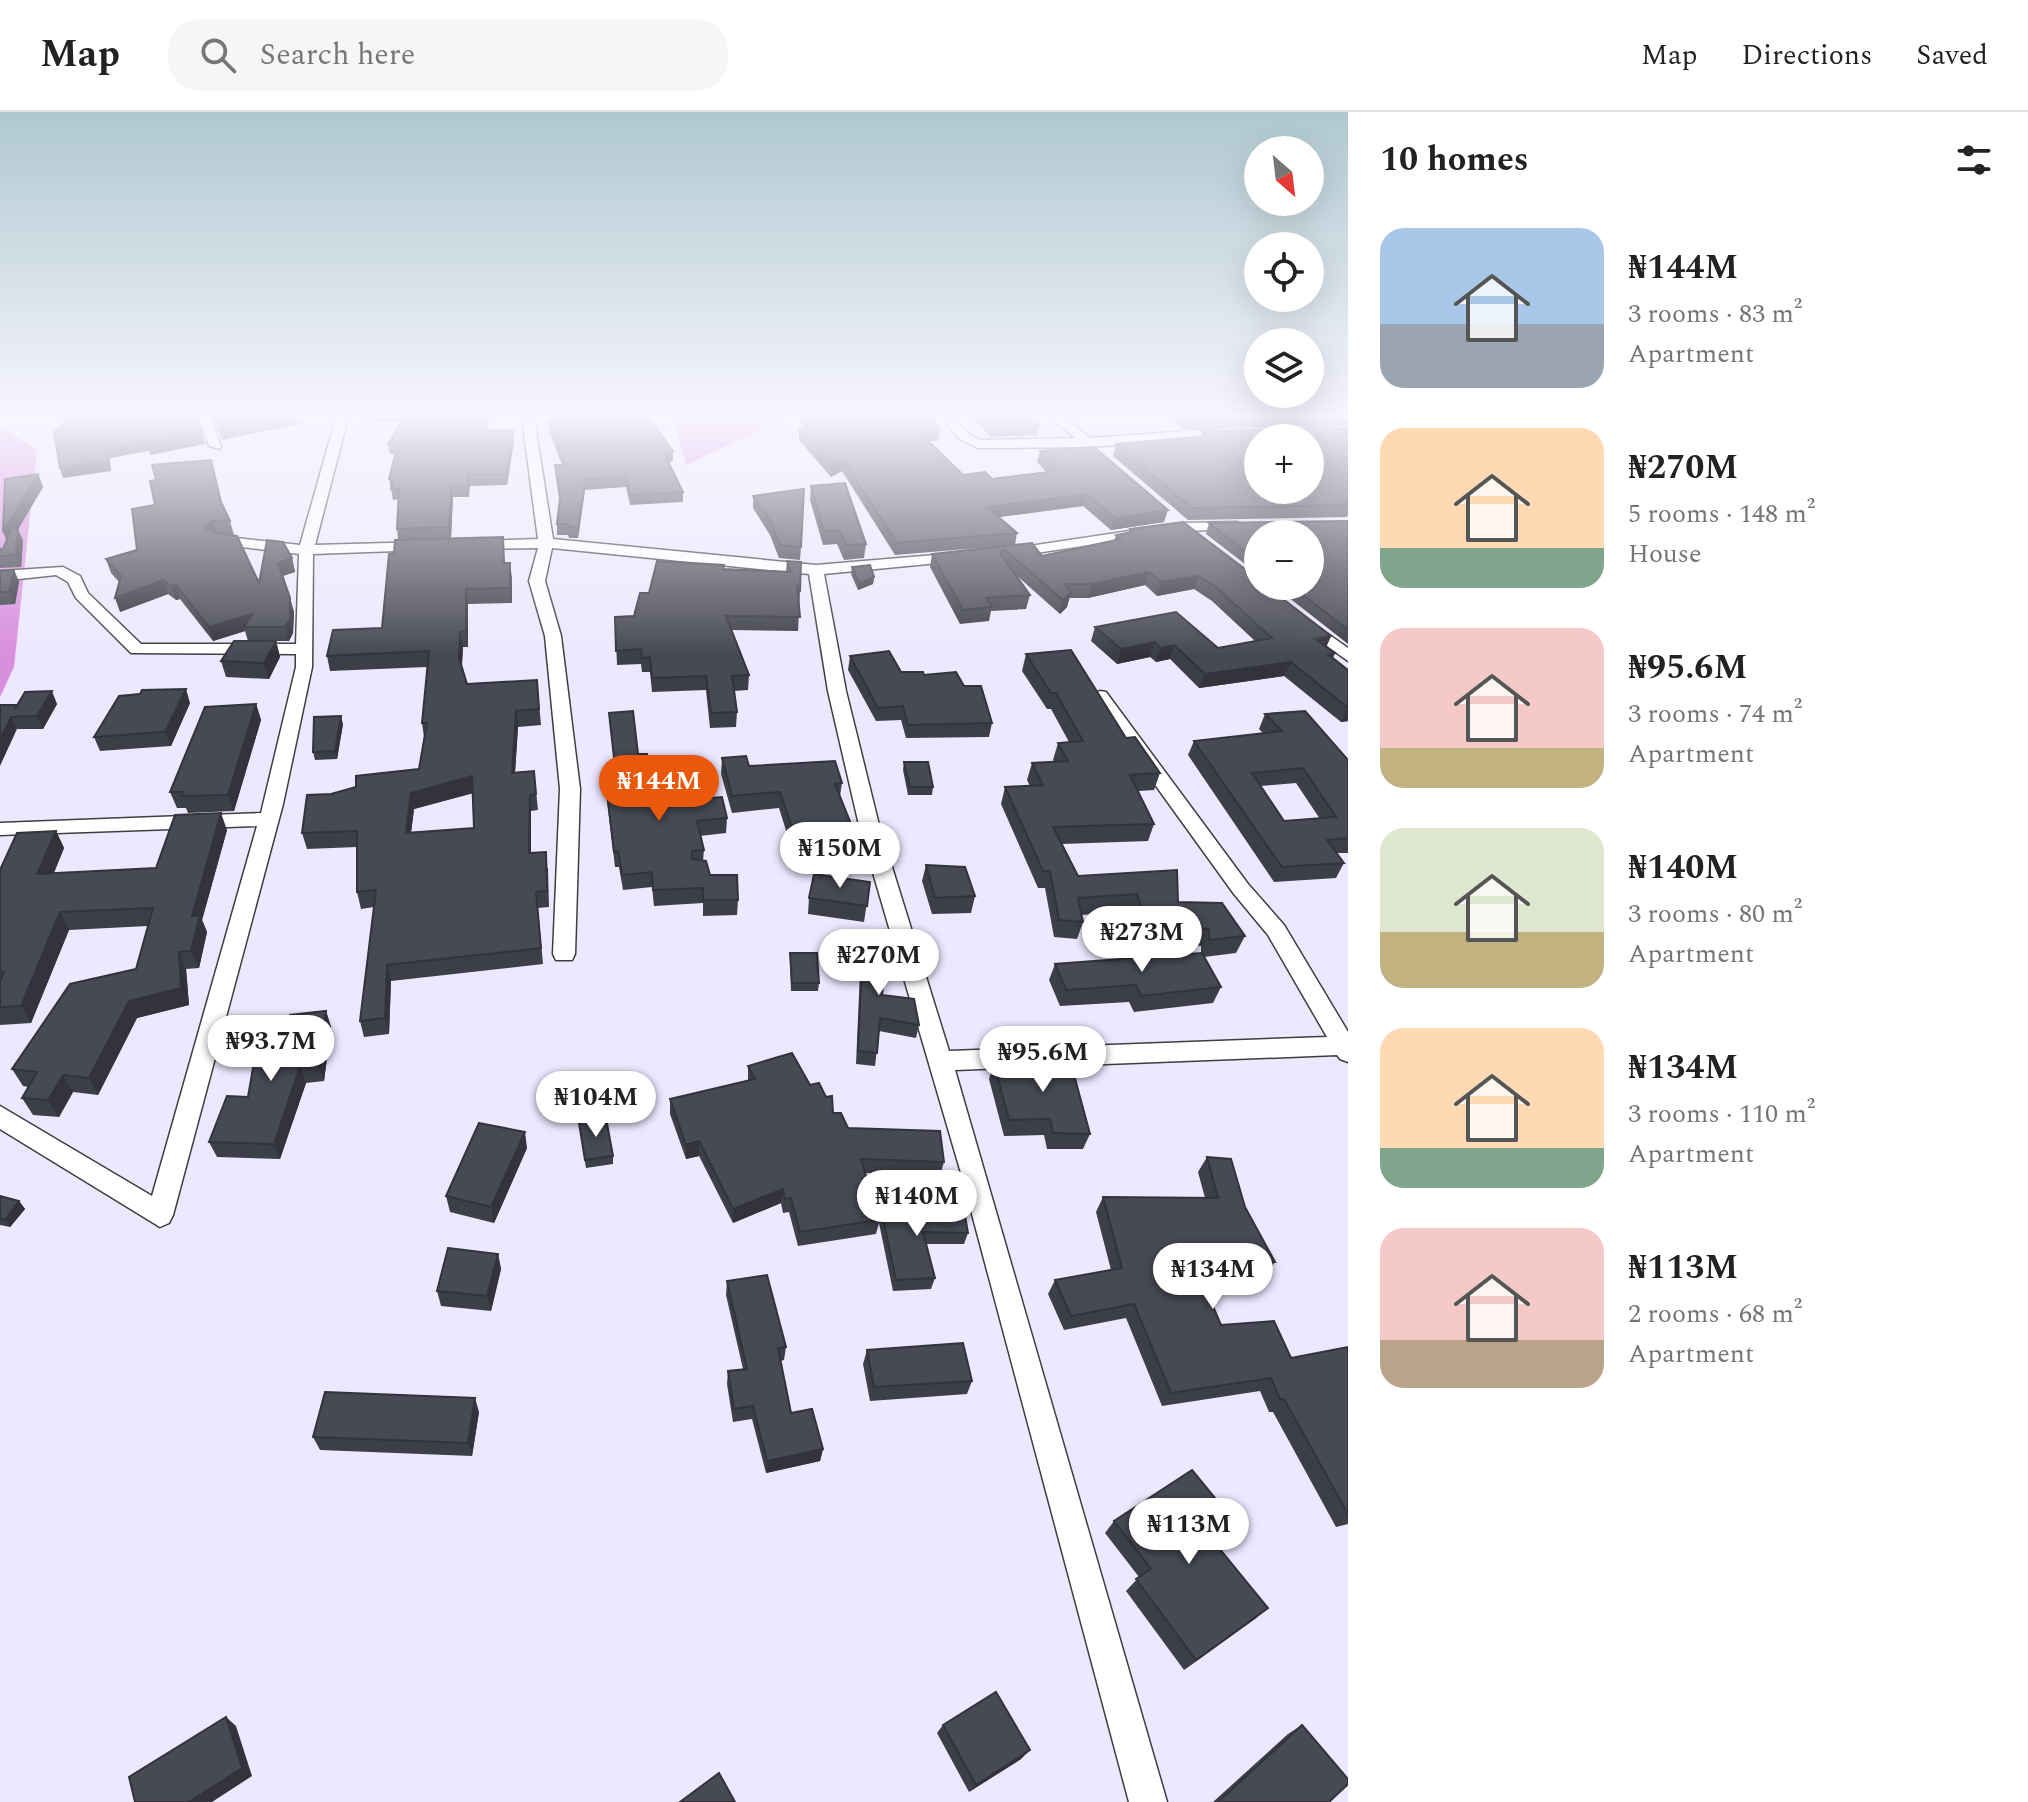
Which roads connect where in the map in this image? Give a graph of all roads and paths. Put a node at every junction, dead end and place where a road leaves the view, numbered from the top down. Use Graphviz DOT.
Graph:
graph roads {
  1 [pos="320,497"];
  2 [pos="539,497"];
  3 [pos="1178,523"];
  4 [pos="1244,525"];
  5 [pos="218,540"];
  6 [pos="546,543"];
  7 [pos="466,545"];
  8 [pos="434,546"];
  9 [pos="1208,547"];
  10 [pos="306,550"];
  11 [pos="816,570"];
  12 [pos="0,576"];
  13 [pos="1292,612"];
  14 [pos="304,649"];
  15 [pos="1348,656"];
  16 [pos="1100,696"];
  17 [pos="269,819"];
  18 [pos="0,829"];
  19 [pos="564,954"];
  20 [pos="1347,1048"];
  21 [pos="940,1061"];
  22 [pos="0,1116"];
  23 [pos="1148,1802"];
  1 -- 10 [label="street"];
  2 -- 6 [label="street"];
  3 -- 4 [label="street"];
  3 -- 9 [label="street"];
  3 -- 11 [label="street"];
  5 -- 10 [label="street"];
  6 -- 7 [label="street"];
  6 -- 11 [label="street"];
  6 -- 19 [label="street"];
  8 -- 10 [label="street"];
  10 -- 14 [label="street"];
  11 -- 21 [label="street"];
  12 -- 14 [label="street"];
  13 -- 15 [label="street"];
  14 -- 17 [label="street"];
  16 -- 20 [label="street"];
  17 -- 18 [label="street"];
  17 -- 22 [label="street"];
  20 -- 21 [label="street"];
  21 -- 23 [label="street"];
}
